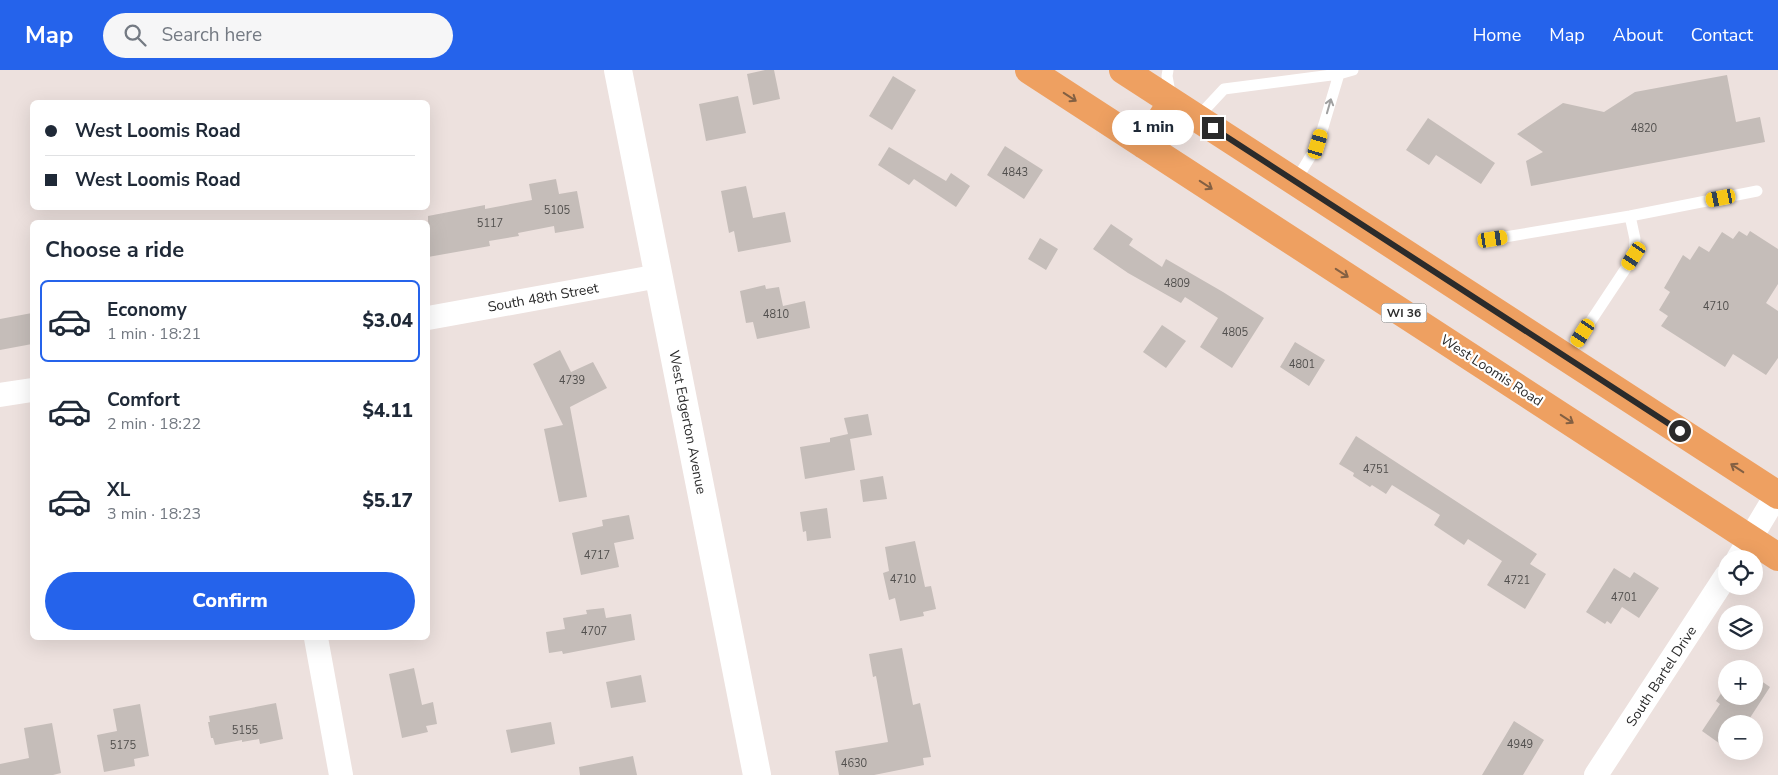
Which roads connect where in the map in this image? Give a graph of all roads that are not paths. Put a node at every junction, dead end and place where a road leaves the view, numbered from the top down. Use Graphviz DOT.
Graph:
graph roads {
  1 [pos="618,70"];
  2 [pos="1029,70"];
  3 [pos="1123,70"];
  4 [pos="1168,70"];
  5 [pos="1353,70"];
  6 [pos="1339,74"];
  7 [pos="1172,102"];
  8 [pos="1197,118"];
  9 [pos="1144,145"];
  10 [pos="1295,182"];
  11 [pos="1757,191"];
  12 [pos="1630,216"];
  13 [pos="1493,239"];
  14 [pos="659,276"];
  15 [pos="430,318"];
  16 [pos="1567,357"];
  17 [pos="30,390"];
  18 [pos="0,396"];
  19 [pos="1778,493"];
  20 [pos="1744,549"];
  21 [pos="1778,557"];
  22 [pos="1718,588"];
  23 [pos="316,640"];
  24 [pos="341,775"];
  25 [pos="757,775"];
  26 [pos="1596,775"];
  1 -- 14 [label="street, West Edgerton Avenue"];
  2 -- 9 [label="main road, West Loomis Road / WI 36, one-way"];
  3 -- 7 [label="main road"];
  4 -- 7 [label="lane"];
  5 -- 6 [label="lane"];
  6 -- 8 [label="lane"];
  10 -- 6 [label="lane, one-way"];
  7 -- 8 [label="main road"];
  7 -- 9 [label="main road"];
  8 -- 10 [label="main road"];
  9 -- 20 [label="main road, West Loomis Road / WI 36, one-way"];
  10 -- 16 [label="main road"];
  11 -- 12 [label="lane"];
  12 -- 13 [label="lane"];
  12 -- 16 [label="lane"];
  14 -- 15 [label="street, South 48th Street"];
  14 -- 25 [label="street, West Edgerton Avenue"];
  19 -- 16 [label="main road, one-way"];
  17 -- 18 [label="street"];
  19 -- 20 [label="street"];
  20 -- 21 [label="main road, West Loomis Road / WI 36"];
  22 -- 26 [label="street, South Bartel Drive"];
  23 -- 24 [label="street"];
}
